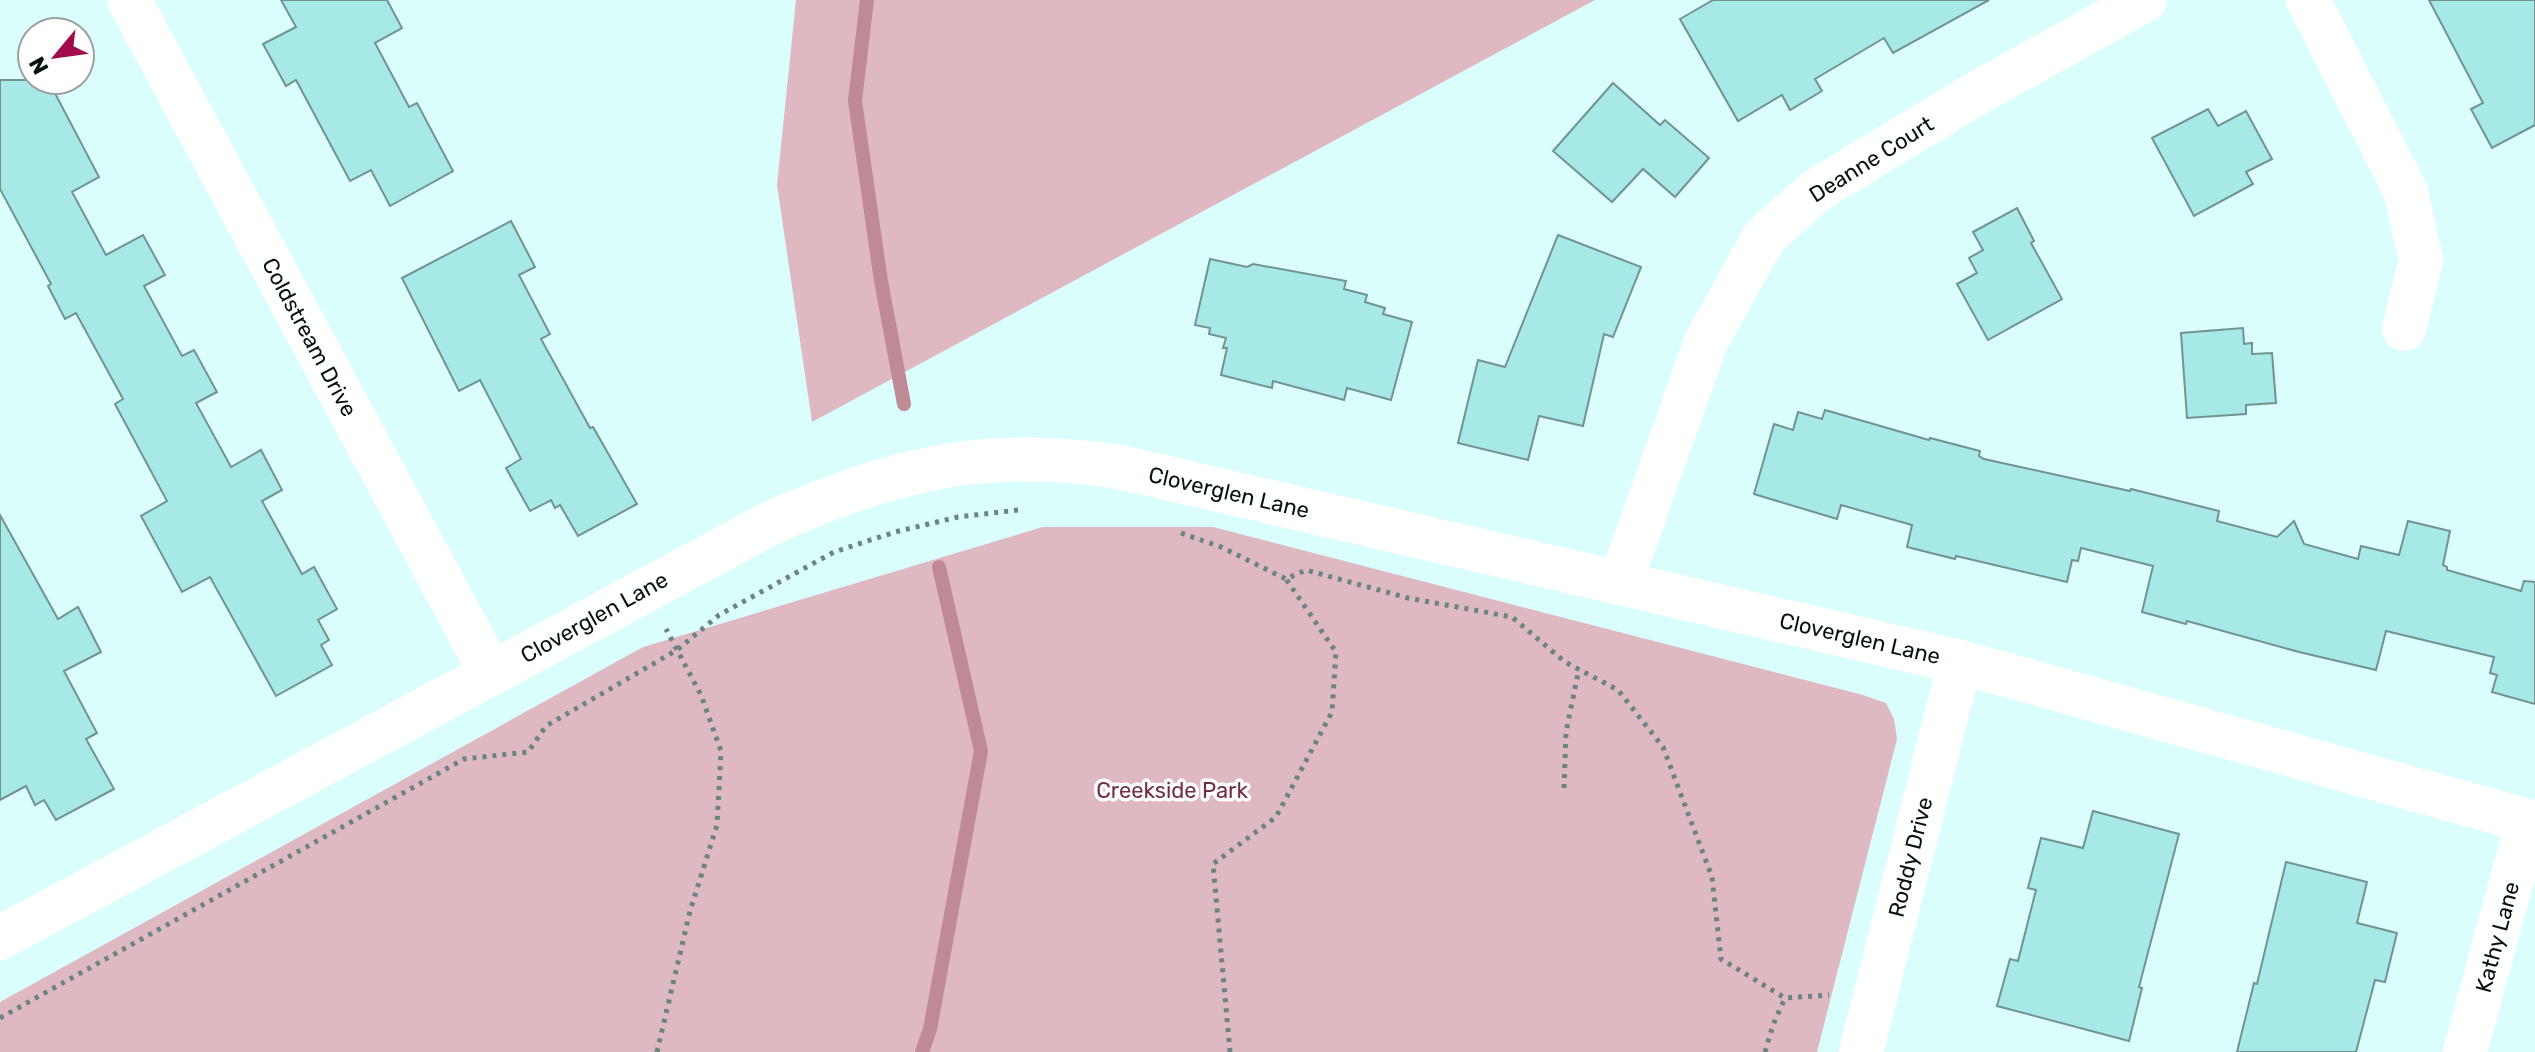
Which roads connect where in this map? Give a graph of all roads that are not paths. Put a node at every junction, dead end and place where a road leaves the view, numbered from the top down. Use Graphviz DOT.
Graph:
graph roads {
  1 [pos="129,0"];
  2 [pos="2145,0"];
  3 [pos="2308,0"];
  4 [pos="2404,329"];
  5 [pos="1620,583"];
  6 [pos="1960,662"];
  7 [pos="491,673"];
  8 [pos="2532,822"];
  9 [pos="0,938"];
  10 [pos="1861,1052"];
  11 [pos="2465,1052"];
  1 -- 7 [label="street, Coldstream Drive"];
  2 -- 5 [label="street, Deanne Court"];
  3 -- 4 [label="street"];
  5 -- 6 [label="street, Cloverglen Lane"];
  5 -- 7 [label="street, Cloverglen Lane"];
  6 -- 8 [label="street, Cloverglen Lane"];
  6 -- 10 [label="street, Roddy Drive"];
  7 -- 9 [label="street, Cloverglen Lane"];
  8 -- 11 [label="street, Kathy Lane"];
}
